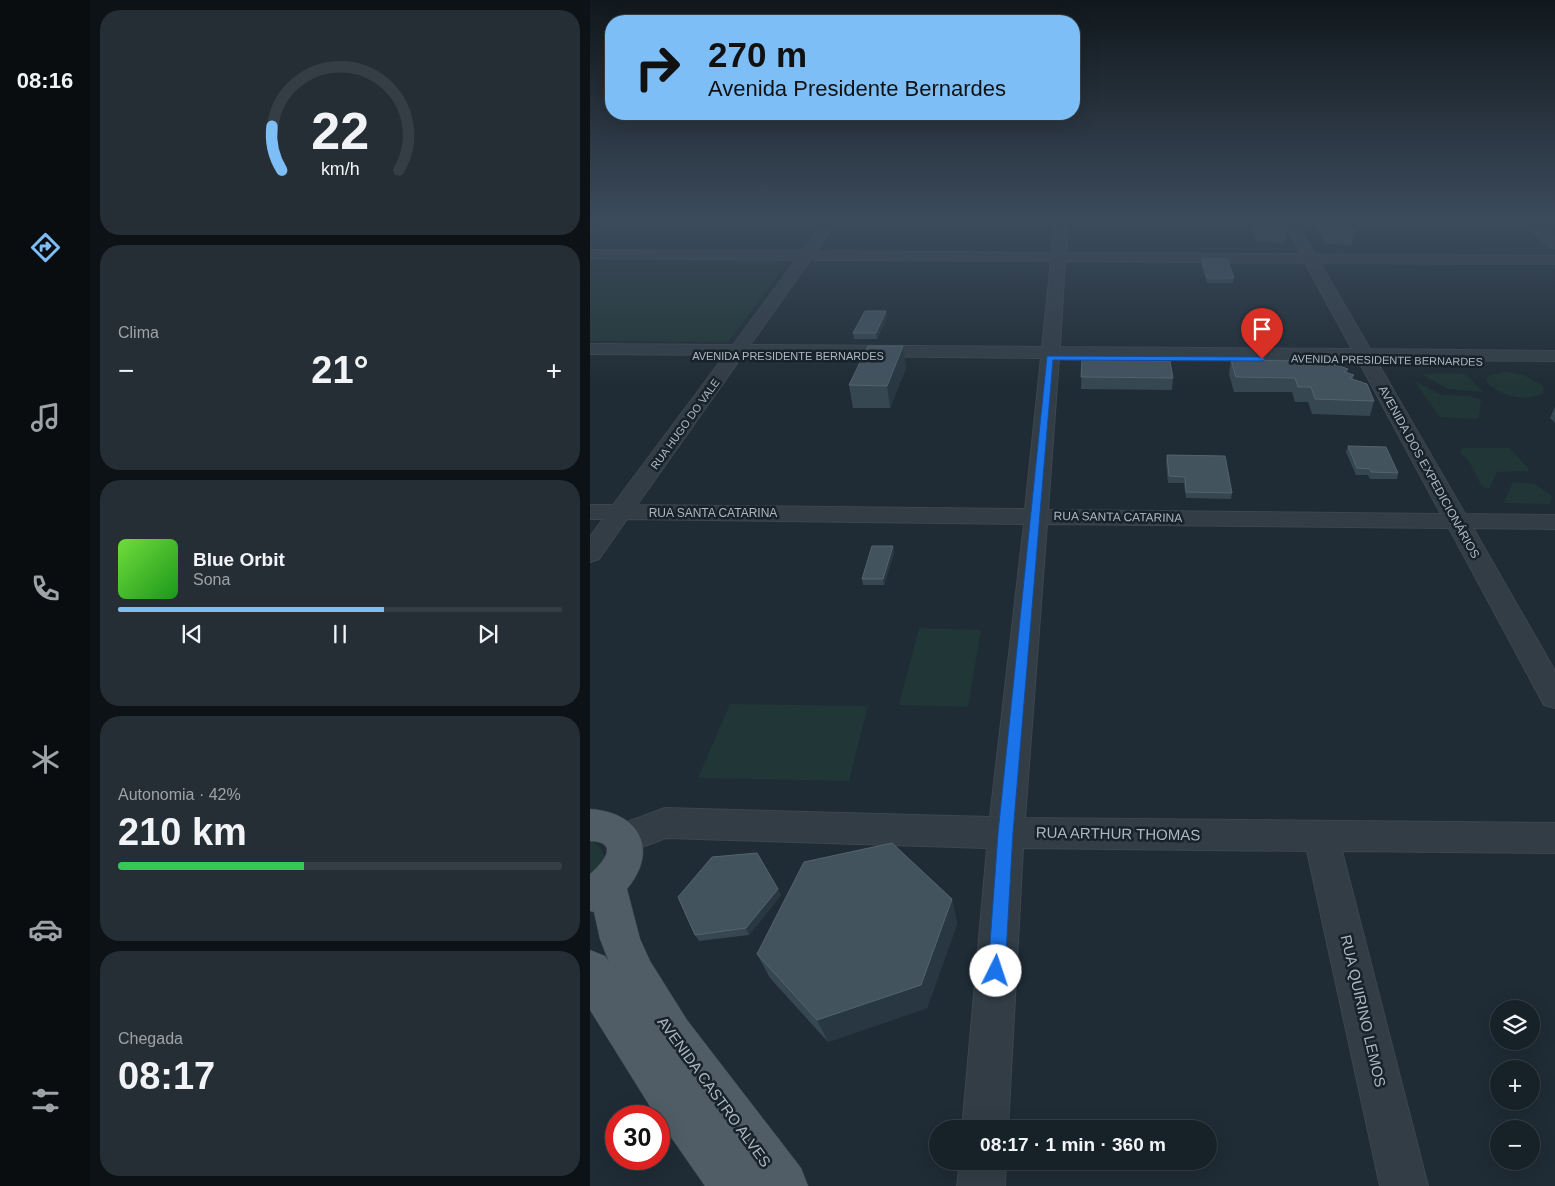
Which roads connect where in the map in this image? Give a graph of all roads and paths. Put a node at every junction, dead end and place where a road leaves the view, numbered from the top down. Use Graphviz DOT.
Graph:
graph roads {
  1 [pos="791,276"];
  2 [pos="1056,276"];
  3 [pos="1326,276"];
  4 [pos="590,349"];
  5 [pos="736,353"];
  6 [pos="590,355"];
  7 [pos="1050,355"];
  8 [pos="1555,356"];
  9 [pos="1372,358"];
  10 [pos="1519,359"];
  11 [pos="1555,362"];
  12 [pos="590,512"];
  13 [pos="621,512"];
  14 [pos="1035,516"];
  15 [pos="1464,521"];
  16 [pos="1555,522"];
  17 [pos="590,554"];
  18 [pos="1543,655"];
  19 [pos="1555,697"];
  20 [pos="590,826"];
  21 [pos="1006,833"];
  22 [pos="1322,836"];
  23 [pos="1555,838"];
  24 [pos="623,839"];
  25 [pos="599,890"];
  26 [pos="590,971"];
  27 [pos="986,1120"];
  28 [pos="731,1160"];
  29 [pos="982,1170"];
  30 [pos="783,1186"];
  31 [pos="981,1186"];
  32 [pos="1404,1186"];
  1 -- 5 [label="street, RUA HUGO DO VALE"];
  2 -- 7 [label="street"];
  3 -- 9 [label="street, AVENIDA DOS EXPEDICIONÁRIOS"];
  4 -- 5 [label="street, AVENIDA PRESIDENTE BERNARDES"];
  5 -- 6 [label="street, AVENIDA PRESIDENTE BERNARDES"];
  5 -- 7 [label="street, AVENIDA PRESIDENTE BERNARDES"];
  5 -- 13 [label="street, RUA HUGO DO VALE"];
  7 -- 9 [label="street, AVENIDA PRESIDENTE BERNARDES"];
  7 -- 14 [label="street"];
  8 -- 10 [label="street"];
  9 -- 10 [label="street, AVENIDA PRESIDENTE BERNARDES"];
  9 -- 15 [label="street, AVENIDA DOS EXPEDICIONÁRIOS"];
  10 -- 11 [label="street, AVENIDA PRESIDENTE BERNARDES"];
  12 -- 13 [label="street, RUA SANTA CATARINA"];
  13 -- 14 [label="street, RUA SANTA CATARINA"];
  13 -- 17 [label="street, RUA HUGO DO VALE"];
  14 -- 15 [label="street, RUA SANTA CATARINA"];
  14 -- 21 [label="street"];
  15 -- 16 [label="street, RUA SANTA CATARINA"];
  15 -- 18 [label="street, AVENIDA DOS EXPEDICIONÁRIOS"];
  18 -- 19 [label="street, AVENIDA DOS EXPEDICIONÁRIOS"];
  20 -- 24 [label="main road"];
  21 -- 22 [label="street, RUA ARTHUR THOMAS"];
  21 -- 24 [label="street, RUA ARTHUR THOMAS"];
  21 -- 27 [label="street"];
  22 -- 23 [label="street, RUA ARTHUR THOMAS"];
  22 -- 32 [label="street, RUA QUIRINO LEMOS"];
  24 -- 25 [label="main road"];
  25 -- 28 [label="main road, AVENIDA CASTRO ALVES"];
  26 -- 28 [label="main road, AVENIDA CASTRO ALVES"];
  28 -- 30 [label="main road, AVENIDA CASTRO ALVES"];
  29 -- 31 [label="street"];
}
